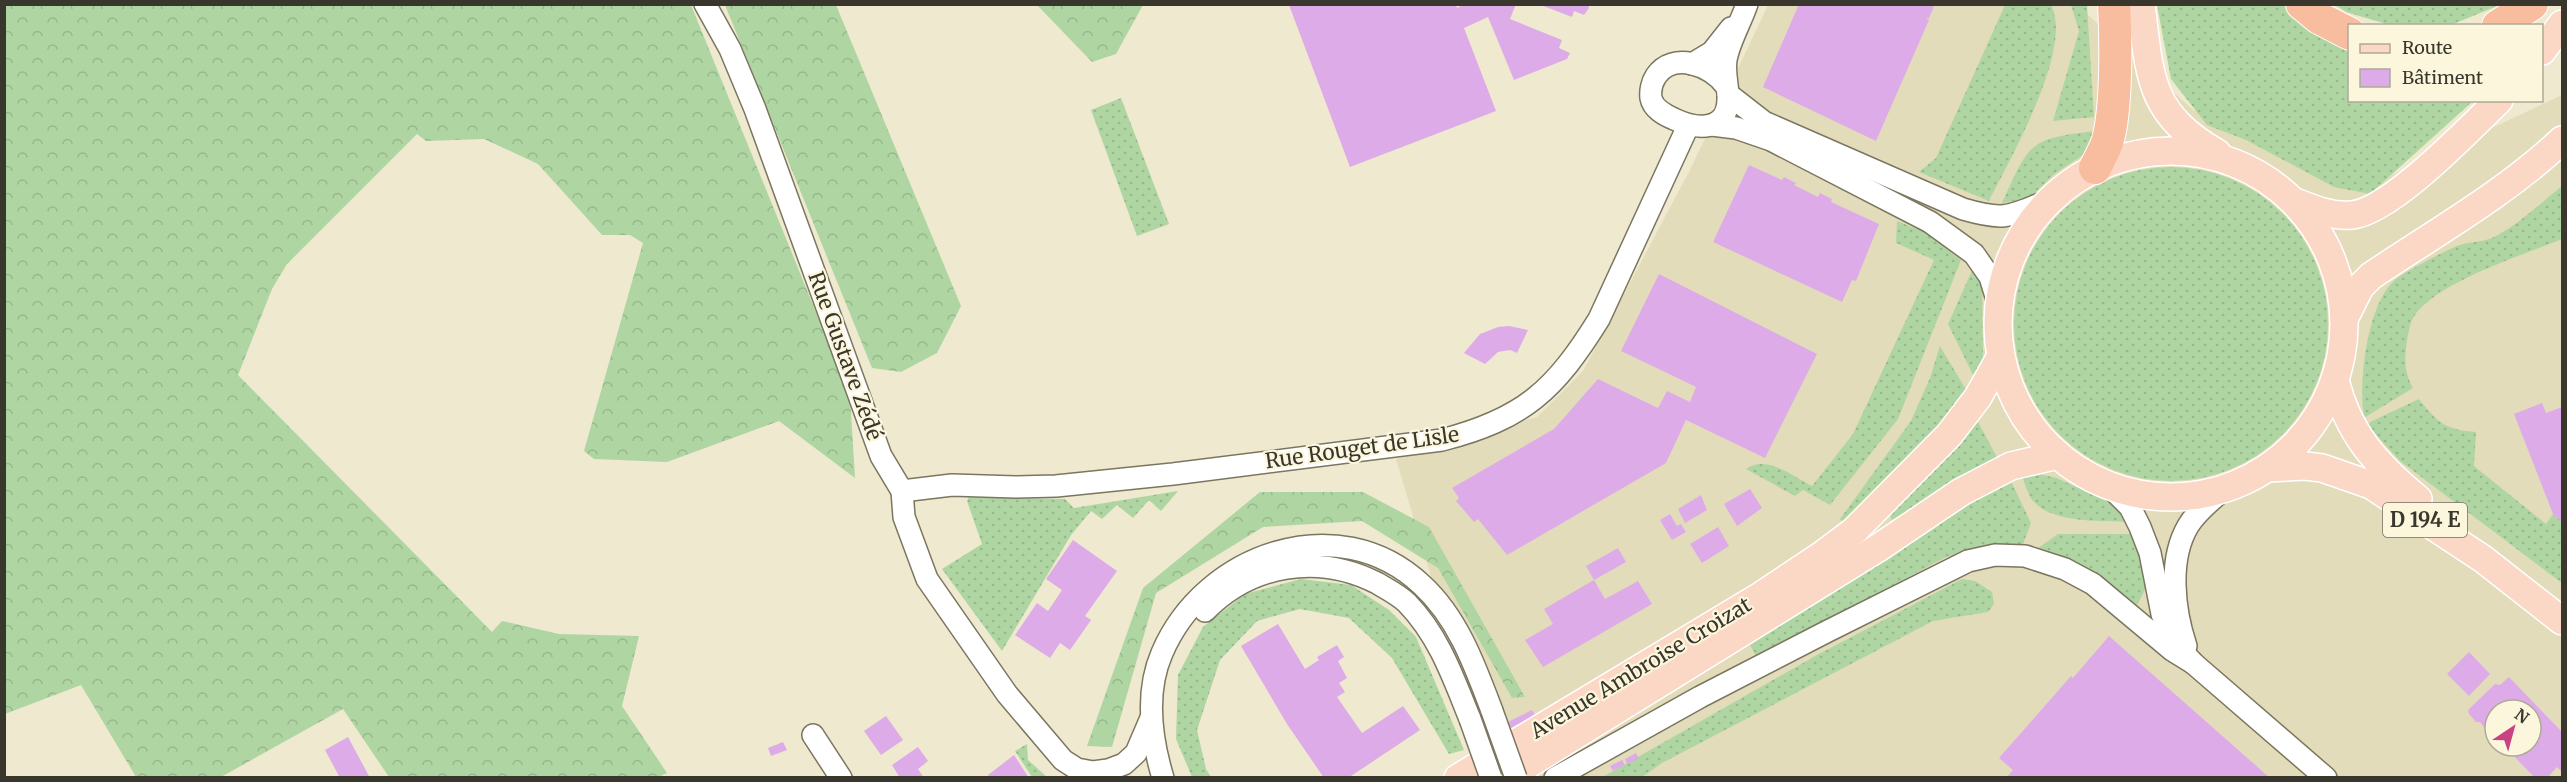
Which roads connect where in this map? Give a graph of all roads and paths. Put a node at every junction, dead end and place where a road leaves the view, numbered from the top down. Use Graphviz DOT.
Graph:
graph roads {
  1 [pos="705,4"];
  2 [pos="1747,4"];
  3 [pos="2114,4"];
  4 [pos="2140,4"];
  5 [pos="2302,4"];
  6 [pos="2532,4"];
  7 [pos="2501,24"];
  8 [pos="2562,24"];
  9 [pos="2348,32"];
  10 [pos="2543,48"];
  11 [pos="1692,64"];
  12 [pos="1727,90"];
  13 [pos="2497,102"];
  14 [pos="1712,125"];
  15 [pos="1688,126"];
  16 [pos="2562,140"];
  17 [pos="2228,160"];
  18 [pos="2095,168"];
  19 [pos="2047,201"];
  20 [pos="2295,202"];
  21 [pos="1998,303"];
  22 [pos="2344,319"];
  23 [pos="2001,356"];
  24 [pos="2335,380"];
  25 [pos="2058,455"];
  26 [pos="2267,468"];
  27 [pos="2109,486"];
  28 [pos="2224,489"];
  29 [pos="902,491"];
  30 [pos="2562,609"];
  31 [pos="2562,621"];
  32 [pos="2193,663"];
  33 [pos="1006,694"];
  34 [pos="813,735"];
  35 [pos="1147,752"];
  36 [pos="1171,774"];
  37 [pos="842,777"];
  38 [pos="1069,777"];
  39 [pos="1458,777"];
  40 [pos="1491,777"];
  41 [pos="1506,777"];
  42 [pos="1516,777"];
  43 [pos="1555,777"];
  44 [pos="2326,777"];
  1 -- 29 [label="street, Rue Gustave Zédé"];
  2 -- 11 [label="street"];
  2 -- 12 [label="street"];
  3 -- 18 [label="highway"];
  4 -- 17 [label="main road"];
  5 -- 9 [label="highway"];
  6 -- 7 [label="highway"];
  8 -- 10 [label="main road"];
  11 -- 12 [label="street"];
  11 -- 15 [label="street"];
  12 -- 14 [label="street"];
  12 -- 19 [label="street"];
  13 -- 20 [label="main road"];
  14 -- 15 [label="street"];
  14 -- 21 [label="street"];
  15 -- 29 [label="street, Rue Rouget de Lisle"];
  16 -- 22 [label="main road"];
  17 -- 18 [label="main road"];
  17 -- 20 [label="main road"];
  18 -- 19 [label="main road"];
  19 -- 21 [label="main road"];
  20 -- 22 [label="main road"];
  21 -- 23 [label="main road"];
  22 -- 24 [label="main road"];
  23 -- 25 [label="main road"];
  23 -- 39 [label="main road, Avenue Ambroise Croizat"];
  24 -- 26 [label="main road"];
  24 -- 30 [label="main road, D 194 E"];
  25 -- 27 [label="main road"];
  25 -- 41 [label="main road, Avenue Ambroise Croizat"];
  26 -- 28 [label="main road"];
  26 -- 31 [label="main road, D 194 E"];
  27 -- 28 [label="main road"];
  27 -- 32 [label="street"];
  28 -- 32 [label="street"];
  29 -- 33 [label="street, Rue Gustave Zédé"];
  32 -- 43 [label="street"];
  32 -- 44 [label="street"];
  33 -- 35 [label="street"];
  33 -- 38 [label="street"];
  34 -- 37 [label="street"];
  35 -- 36 [label="street"];
  35 -- 42 [label="street, bridge"];
  36 -- 40 [label="street, bridge"];
}
